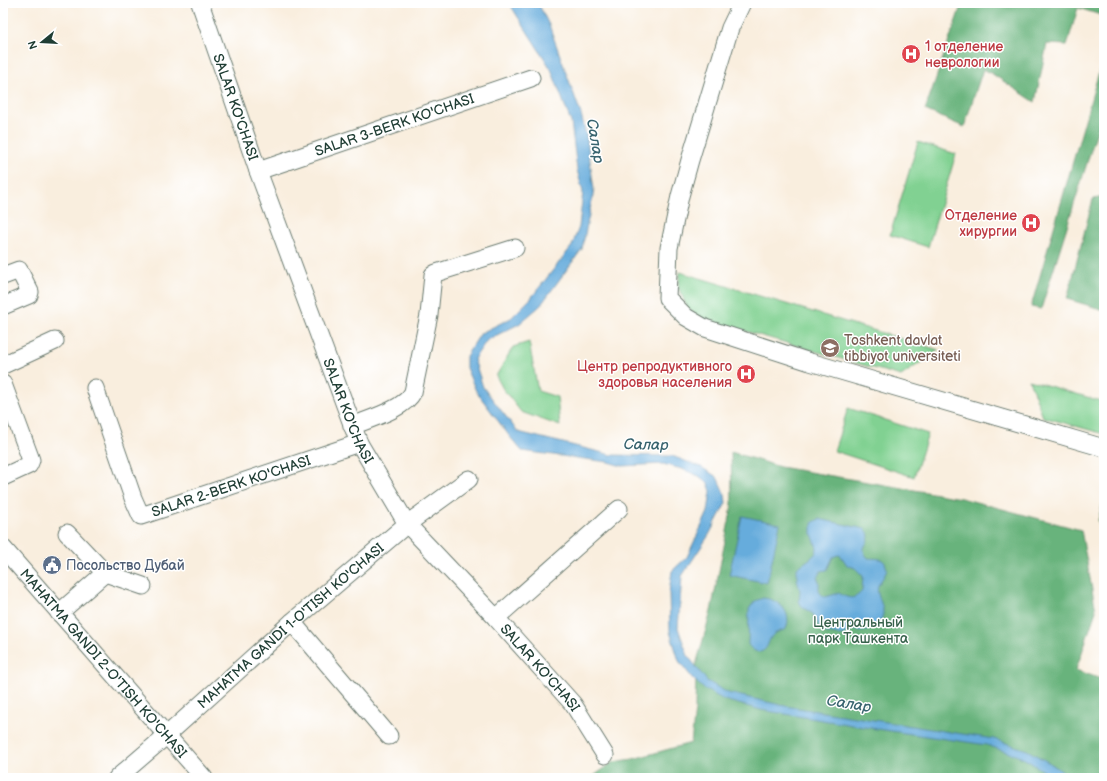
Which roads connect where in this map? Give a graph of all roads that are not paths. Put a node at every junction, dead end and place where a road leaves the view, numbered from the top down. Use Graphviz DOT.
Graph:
graph roads {
  1 [pos="200,3"];
  2 [pos="742,3"];
  3 [pos="531,78"];
  4 [pos="258,171"];
  5 [pos="515,248"];
  6 [pos="3,276"];
  7 [pos="3,306"];
  8 [pos="55,341"];
  9 [pos="3,365"];
  10 [pos="3,384"];
  11 [pos="95,388"];
  12 [pos="352,426"];
  13 [pos="359,443"];
  14 [pos="1104,448"];
  15 [pos="3,477"];
  16 [pos="469,479"];
  17 [pos="619,508"];
  18 [pos="406,524"];
  19 [pos="67,533"];
  20 [pos="3,548"];
  21 [pos="105,573"];
  22 [pos="143,586"];
  23 [pos="59,613"];
  24 [pos="496,618"];
  25 [pos="292,622"];
  26 [pos="167,735"];
  27 [pos="389,736"];
  28 [pos="605,755"];
  29 [pos="117,778"];
  30 [pos="204,778"];
  1 -- 4 [label="street, SALAR KO'CHASI"];
  2 -- 14 [label="street"];
  3 -- 4 [label="street, SALAR 3-BERK KO'CHASI"];
  4 -- 12 [label="street, SALAR KO'CHASI"];
  5 -- 12 [label="street"];
  6 -- 7 [label="street"];
  8 -- 9 [label="street"];
  10 -- 15 [label="street"];
  11 -- 13 [label="street, SALAR 2-BERK KO'CHASI"];
  12 -- 13 [label="street, SALAR KO'CHASI"];
  13 -- 18 [label="street, SALAR KO'CHASI"];
  16 -- 18 [label="street, MAHATMA GANDI 1-O'TISH KO'CHASI"];
  17 -- 24 [label="street"];
  18 -- 24 [label="street, SALAR KO'CHASI"];
  18 -- 25 [label="street, MAHATMA GANDI 1-O'TISH KO'CHASI"];
  19 -- 21 [label="street"];
  20 -- 23 [label="street, MAHATMA GANDI 2-O'TISH KO'CHASI"];
  21 -- 22 [label="street"];
  21 -- 23 [label="street"];
  23 -- 26 [label="street, MAHATMA GANDI 2-O'TISH KO'CHASI"];
  24 -- 28 [label="street, SALAR KO'CHASI"];
  25 -- 26 [label="street, MAHATMA GANDI 1-O'TISH KO'CHASI"];
  25 -- 27 [label="street"];
  26 -- 29 [label="street, MAHATMA GANDI 1-O'TISH KO'CHASI"];
  26 -- 30 [label="street, MAHATMA GANDI 2-O'TISH KO'CHASI"];
}
